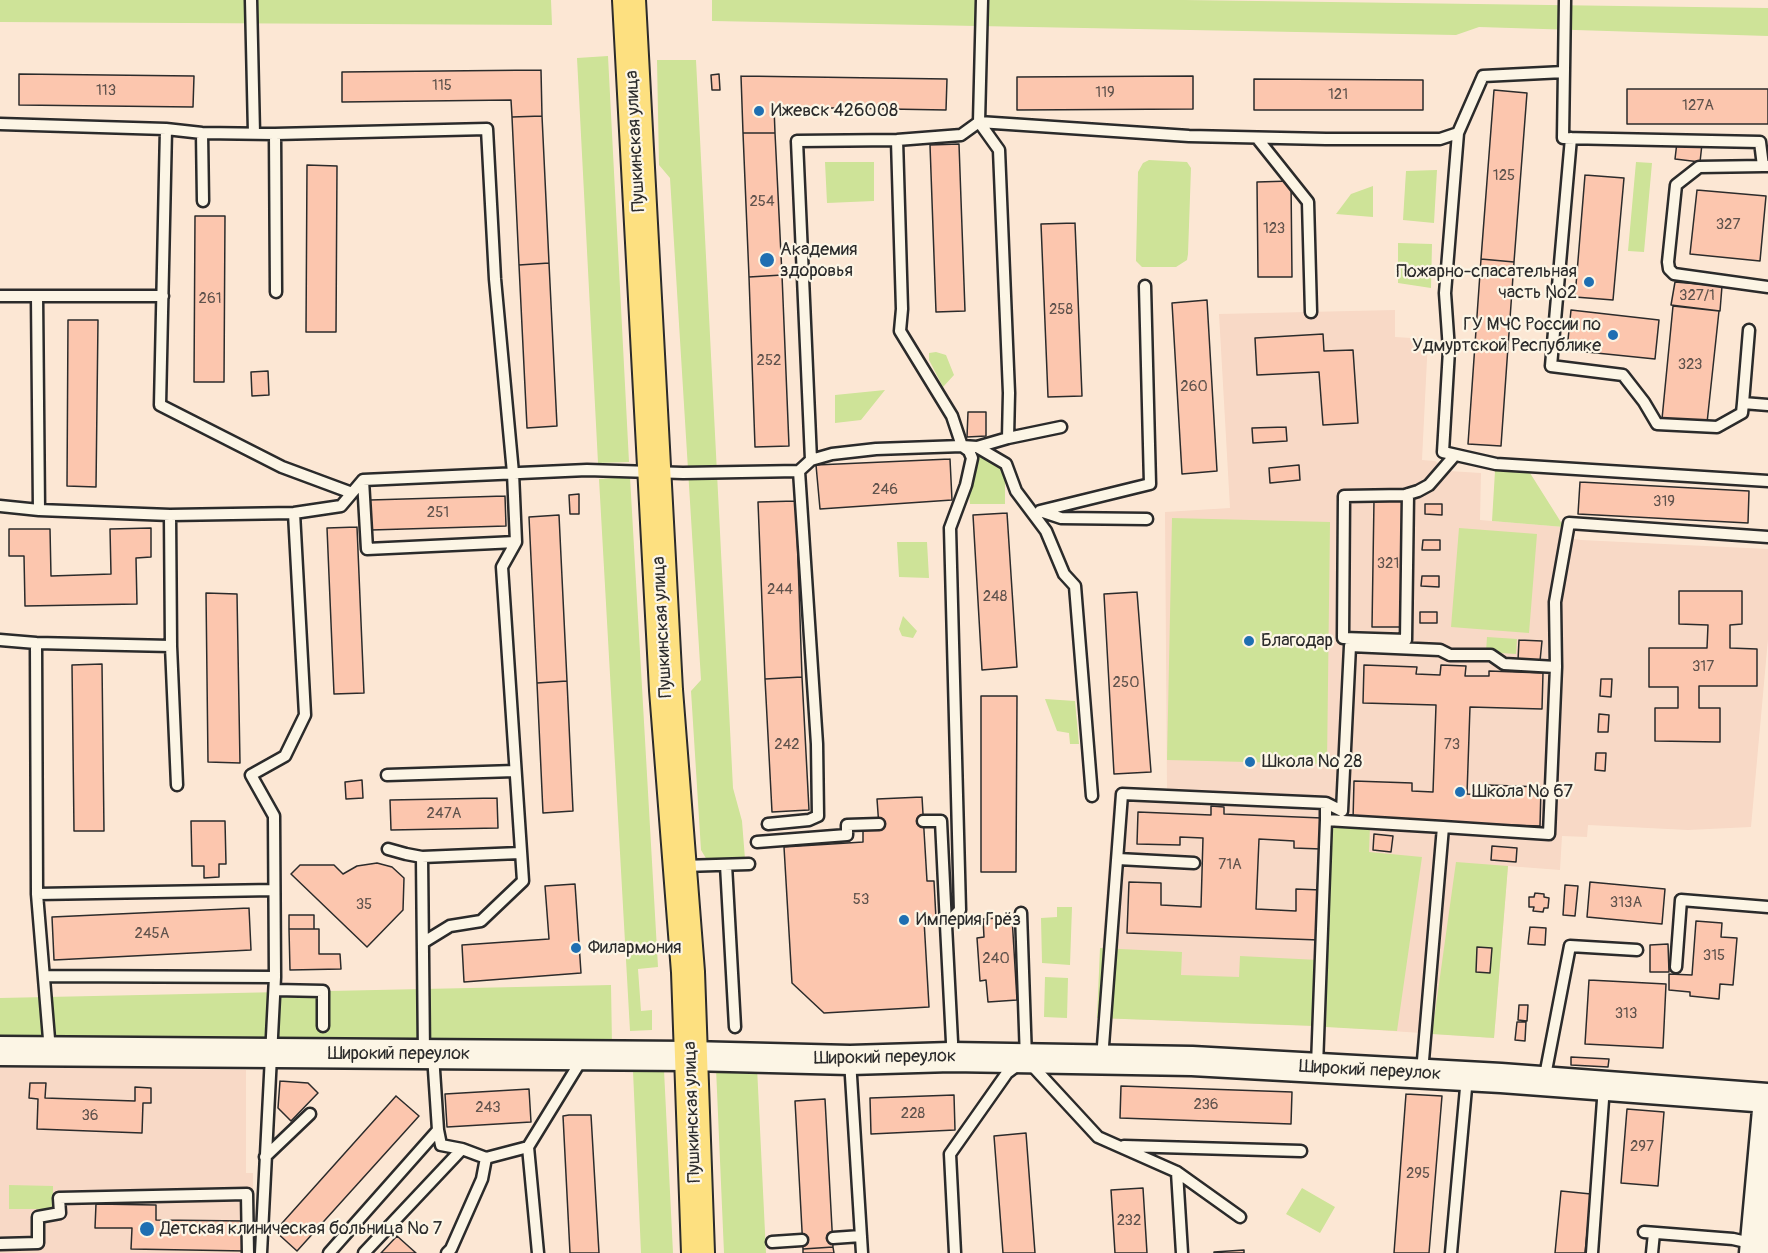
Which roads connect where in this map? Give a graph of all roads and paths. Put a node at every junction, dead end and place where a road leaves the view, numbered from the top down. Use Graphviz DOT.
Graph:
graph roads {
  1 [pos="251,0"];
  2 [pos="629,0"];
  3 [pos="982,0"];
  4 [pos="1565,0"];
  5 [pos="1564,72"];
  6 [pos="979,123"];
  7 [pos="0,124"];
  8 [pos="166,129"];
  9 [pos="202,133"];
  10 [pos="254,133"];
  11 [pos="1458,133"];
  12 [pos="275,134"];
  13 [pos="1257,138"];
  14 [pos="1570,138"];
  15 [pos="897,140"];
  16 [pos="1766,166"];
  17 [pos="203,201"];
  18 [pos="1145,286"];
  19 [pos="1768,287"];
  20 [pos="276,292"];
  21 [pos="0,296"];
  22 [pos="37,296"];
  23 [pos="163,296"];
  24 [pos="1311,312"];
  25 [pos="1749,330"];
  26 [pos="1743,403"];
  27 [pos="1768,405"];
  28 [pos="1061,427"];
  29 [pos="1008,438"];
  30 [pos="962,446"];
  31 [pos="977,447"];
  32 [pos="1455,455"];
  33 [pos="811,460"];
  34 [pos="799,471"];
  35 [pos="654,472"];
  36 [pos="513,473"];
  37 [pos="363,480"];
  38 [pos="1768,481"];
  39 [pos="352,493"];
  40 [pos="1408,494"];
  41 [pos="0,506"];
  42 [pos="1029,507"];
  43 [pos="39,510"];
  44 [pos="1040,511"];
  45 [pos="294,513"];
  46 [pos="170,515"];
  47 [pos="1146,519"];
  48 [pos="1768,537"];
  49 [pos="516,542"];
  50 [pos="0,640"];
  51 [pos="36,643"];
  52 [pos="171,646"];
  53 [pos="1556,667"];
  54 [pos="515,771"];
  55 [pos="387,775"];
  56 [pos="177,784"];
  57 [pos="1092,796"];
  58 [pos="1326,803"];
  59 [pos="1326,820"];
  60 [pos="924,821"];
  61 [pos="768,824"];
  62 [pos="879,824"];
  63 [pos="1443,827"];
  64 [pos="757,842"];
  65 [pos="388,849"];
  66 [pos="520,853"];
  67 [pos="422,857"];
  68 [pos="1118,859"];
  69 [pos="1194,863"];
  70 [pos="749,864"];
  71 [pos="726,865"];
  72 [pos="679,866"];
  73 [pos="274,890"];
  74 [pos="37,894"];
  75 [pos="1768,907"];
  76 [pos="1021,913"];
  77 [pos="946,925"];
  78 [pos="424,942"];
  79 [pos="1637,950"];
  80 [pos="1676,967"];
  81 [pos="45,976"];
  82 [pos="276,977"];
  83 [pos="275,990"];
  84 [pos="323,1026"];
  85 [pos="735,1028"];
  86 [pos="0,1051"];
  87 [pos="51,1052"];
  88 [pos="271,1053"];
  89 [pos="429,1054"];
  90 [pos="584,1055"];
  91 [pos="690,1056"];
  92 [pos="951,1057"];
  93 [pos="1026,1059"];
  94 [pos="1102,1059"];
  95 [pos="850,1060"];
  96 [pos="1317,1068"];
  97 [pos="1422,1074"];
  98 [pos="1467,1076"];
  99 [pos="1544,1081"];
  100 [pos="1604,1085"];
  101 [pos="1768,1098"];
  102 [pos="310,1114"];
  103 [pos="438,1130"];
  104 [pos="441,1145"];
  105 [pos="1119,1146"];
  106 [pos="528,1147"];
  107 [pos="462,1149"];
  108 [pos="1301,1151"];
  109 [pos="265,1157"];
  110 [pos="486,1158"];
  111 [pos="445,1167"];
  112 [pos="1177,1172"];
  113 [pos="264,1193"];
  114 [pos="247,1194"];
  115 [pos="1240,1217"];
  116 [pos="861,1236"];
  117 [pos="833,1238"];
  118 [pos="802,1240"];
  119 [pos="772,1242"];
  120 [pos="0,1244"];
  121 [pos="1755,1248"];
  122 [pos="248,1253"];
  123 [pos="261,1253"];
  124 [pos="329,1253"];
  125 [pos="364,1253"];
  126 [pos="447,1253"];
  127 [pos="538,1253"];
  128 [pos="699,1253"];
  129 [pos="862,1253"];
  130 [pos="955,1253"];
  131 [pos="1182,1253"];
  132 [pos="1451,1253"];
  133 [pos="1592,1253"];
  134 [pos="1652,1253"];
  1 -- 10 [label="lane"];
  2 -- 35 [label="main road, Пушкинская улица"];
  3 -- 6 [label="lane"];
  4 -- 5 [label="lane"];
  5 -- 11 [label="lane"];
  5 -- 14 [label="lane"];
  6 -- 13 [label="lane"];
  6 -- 15 [label="lane"];
  6 -- 29 [label="lane"];
  7 -- 8 [label="lane"];
  8 -- 9 [label="lane"];
  8 -- 23 [label="lane"];
  9 -- 10 [label="lane"];
  9 -- 17 [label="lane"];
  10 -- 12 [label="lane"];
  11 -- 13 [label="lane"];
  11 -- 32 [label="lane"];
  12 -- 20 [label="lane"];
  12 -- 36 [label="lane"];
  13 -- 24 [label="lane"];
  14 -- 16 [label="lane"];
  14 -- 26 [label="lane"];
  15 -- 30 [label="lane"];
  15 -- 33 [label="lane"];
  16 -- 19 [label="lane"];
  18 -- 44 [label="lane"];
  21 -- 22 [label="lane"];
  22 -- 23 [label="lane"];
  22 -- 43 [label="lane"];
  23 -- 39 [label="lane"];
  25 -- 26 [label="lane"];
  26 -- 27 [label="lane"];
  28 -- 29 [label="lane"];
  29 -- 31 [label="lane"];
  30 -- 31 [label="lane"];
  30 -- 33 [label="lane"];
  30 -- 77 [label="lane"];
  31 -- 42 [label="lane"];
  32 -- 38 [label="lane"];
  32 -- 40 [label="lane"];
  33 -- 34 [label="lane"];
  34 -- 35 [label="lane"];
  34 -- 61 [label="lane"];
  35 -- 36 [label="lane"];
  35 -- 72 [label="main road, Пушкинская улица"];
  36 -- 37 [label="lane"];
  36 -- 49 [label="lane"];
  37 -- 39 [label="lane"];
  37 -- 49 [label="lane"];
  39 -- 45 [label="lane"];
  40 -- 40 [label="lane"];
  41 -- 43 [label="lane"];
  42 -- 44 [label="lane"];
  42 -- 57 [label="lane"];
  43 -- 46 [label="lane"];
  44 -- 47 [label="lane"];
  45 -- 46 [label="lane"];
  45 -- 73 [label="lane"];
  46 -- 52 [label="lane"];
  48 -- 53 [label="lane"];
  49 -- 54 [label="lane"];
  50 -- 51 [label="lane"];
  51 -- 52 [label="lane"];
  51 -- 74 [label="lane"];
  52 -- 56 [label="lane"];
  53 -- 58 [label="lane"];
  53 -- 63 [label="lane"];
  54 -- 55 [label="lane"];
  54 -- 66 [label="lane"];
  58 -- 59 [label="lane"];
  58 -- 68 [label="lane"];
  59 -- 63 [label="lane"];
  59 -- 96 [label="lane"];
  60 -- 77 [label="lane"];
  62 -- 64 [label="lane"];
  63 -- 97 [label="lane"];
  65 -- 67 [label="lane"];
  66 -- 67 [label="lane"];
  66 -- 78 [label="lane"];
  67 -- 78 [label="lane"];
  68 -- 69 [label="lane"];
  68 -- 94 [label="lane"];
  70 -- 71 [label="lane"];
  71 -- 72 [label="lane"];
  71 -- 85 [label="lane"];
  72 -- 91 [label="main road, Пушкинская улица"];
  73 -- 74 [label="lane"];
  73 -- 82 [label="lane"];
  74 -- 81 [label="lane"];
  75 -- 80 [label="lane"];
  76 -- 93 [label="lane"];
  77 -- 92 [label="lane"];
  78 -- 89 [label="lane"];
  79 -- 99 [label="lane"];
  81 -- 82 [label="lane"];
  81 -- 87 [label="lane"];
  82 -- 83 [label="lane"];
  83 -- 84 [label="lane"];
  83 -- 88 [label="lane"];
  86 -- 87 [label="street, Широкий переулок"];
  87 -- 88 [label="street, Широкий переулок"];
  88 -- 89 [label="street, Широкий переулок"];
  88 -- 109 [label="lane"];
  89 -- 90 [label="street, Широкий переулок"];
  89 -- 103 [label="lane"];
  90 -- 91 [label="street, Широкий переулок"];
  90 -- 106 [label="lane"];
  91 -- 95 [label="street, Широкий переулок"];
  91 -- 128 [label="main road, Пушкинская улица"];
  92 -- 93 [label="street, Широкий переулок"];
  92 -- 95 [label="street, Широкий переулок"];
  93 -- 94 [label="street, Широкий переулок"];
  93 -- 105 [label="lane"];
  93 -- 130 [label="lane"];
  94 -- 96 [label="street, Широкий переулок"];
  95 -- 116 [label="lane"];
  96 -- 97 [label="street, Широкий переулок"];
  97 -- 98 [label="street, Широкий переулок"];
  98 -- 99 [label="street, Широкий переулок"];
  98 -- 132 [label="lane"];
  99 -- 100 [label="street, Широкий переулок"];
  100 -- 101 [label="street, Широкий переулок"];
  100 -- 133 [label="lane"];
  101 -- 121 [label="street"];
  102 -- 109 [label="lane"];
  103 -- 104 [label="lane"];
  103 -- 124 [label="lane"];
  104 -- 107 [label="lane"];
  104 -- 111 [label="lane"];
  105 -- 108 [label="lane"];
  105 -- 112 [label="lane"];
  106 -- 110 [label="lane"];
  106 -- 127 [label="lane"];
  107 -- 110 [label="lane"];
  107 -- 111 [label="lane"];
  109 -- 113 [label="lane"];
  110 -- 126 [label="lane"];
  111 -- 125 [label="lane"];
  112 -- 115 [label="lane"];
  112 -- 131 [label="lane"];
  113 -- 114 [label="lane"];
  113 -- 123 [label="lane"];
  114 -- 120 [label="lane"];
  114 -- 122 [label="lane"];
  116 -- 117 [label="lane"];
  116 -- 129 [label="lane"];
  118 -- 119 [label="lane"];
  121 -- 134 [label="lane"];
}
